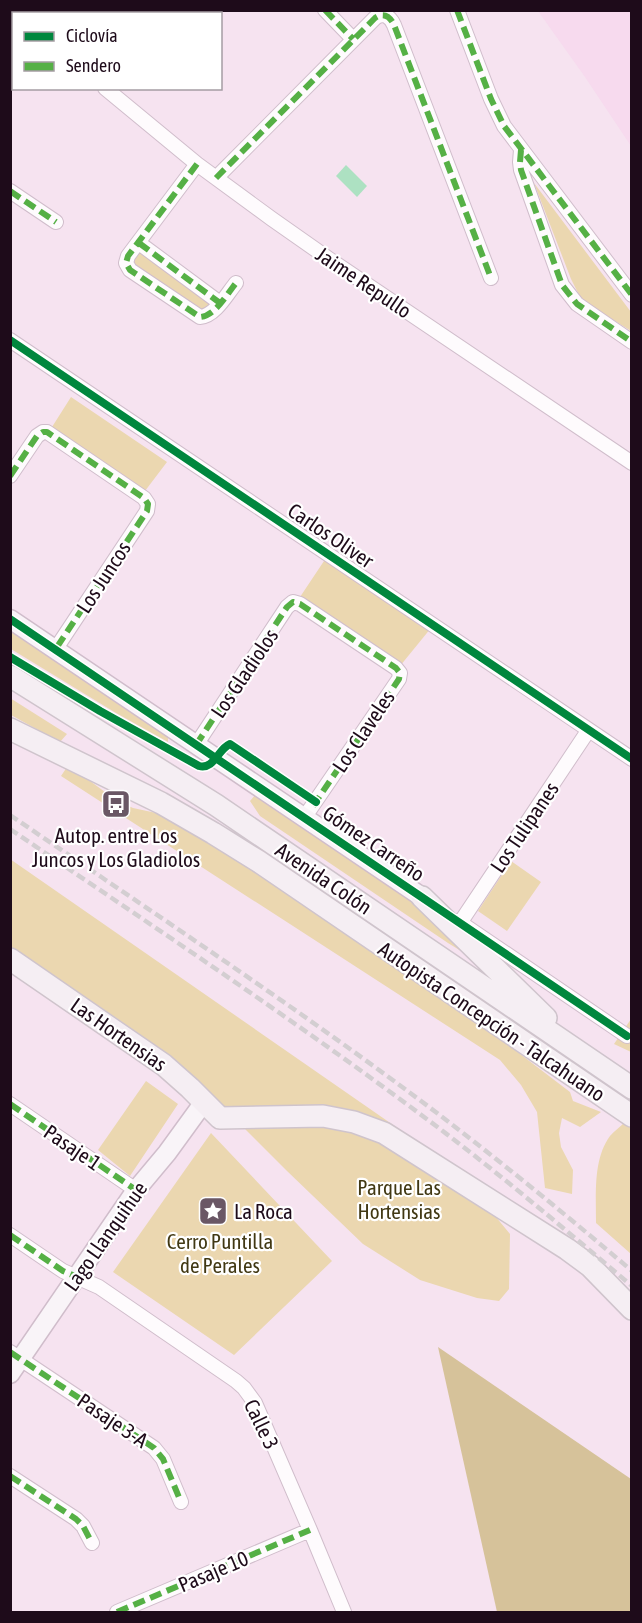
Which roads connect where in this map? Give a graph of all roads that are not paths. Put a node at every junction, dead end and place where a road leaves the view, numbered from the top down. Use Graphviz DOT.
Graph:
graph roads {
  1 [pos="325,10"];
  2 [pos="457,10"];
  3 [pos="353,39"];
  4 [pos="107,90"];
  5 [pos="521,150"];
  6 [pos="197,164"];
  7 [pos="216,178"];
  8 [pos="10,191"];
  9 [pos="56,222"];
  10 [pos="139,243"];
  11 [pos="491,278"];
  12 [pos="236,283"];
  13 [pos="632,295"];
  14 [pos="220,303"];
  15 [pos="10,340"];
  16 [pos="632,342"];
  17 [pos="632,463"];
  18 [pos="10,476"];
  19 [pos="10,619"];
  20 [pos="55,650"];
  21 [pos="400,673"];
  22 [pos="10,676"];
  23 [pos="10,729"];
  24 [pos="588,731"];
  25 [pos="196,745"];
  26 [pos="632,759"];
  27 [pos="304,818"];
  28 [pos="422,897"];
  29 [pos="460,923"];
  30 [pos="10,959"];
  31 [pos="627,1036"];
  32 [pos="590,1060"];
  33 [pos="632,1088"];
  34 [pos="204,1102"];
  35 [pos="10,1104"];
  36 [pos="632,1116"];
  37 [pos="136,1190"];
  38 [pos="10,1235"];
  39 [pos="77,1277"];
  40 [pos="632,1310"];
  41 [pos="14,1362"];
  42 [pos="10,1476"];
  43 [pos="181,1502"];
  44 [pos="310,1530"];
  45 [pos="92,1543"];
  46 [pos="117,1612"];
  47 [pos="344,1612"];
  1 -- 3 [label="street"];
  2 -- 5 [label="street"];
  3 -- 7 [label="street"];
  3 -- 11 [label="street"];
  4 -- 6 [label="street, Jaime Repullo"];
  5 -- 13 [label="street"];
  5 -- 16 [label="street"];
  6 -- 7 [label="street, Jaime Repullo"];
  6 -- 10 [label="street"];
  7 -- 17 [label="street, Jaime Repullo"];
  8 -- 9 [label="street"];
  10 -- 14 [label="street"];
  10 -- 14 [label="street"];
  12 -- 14 [label="street"];
  15 -- 24 [label="street, Carlos Oliver"];
  18 -- 20 [label="street, Los Juncos"];
  19 -- 20 [label="street, Gómez Carreño"];
  20 -- 25 [label="street, Gómez Carreño"];
  21 -- 25 [label="street, Los Gladiolos"];
  21 -- 27 [label="street, Los Claveles"];
  22 -- 32 [label="main road, Avenida Colón"];
  23 -- 36 [label="main road, Autopista Concepción - Talcahuano"];
  24 -- 26 [label="street, Carlos Oliver"];
  24 -- 29 [label="street, Los Tulipanes"];
  25 -- 27 [label="street, Gómez Carreño"];
  27 -- 28 [label="street, Gómez Carreño"];
  28 -- 29 [label="street, Gómez Carreño"];
  28 -- 32 [label="main road"];
  29 -- 31 [label="street, Gómez Carreño"];
  30 -- 34 [label="main road, Las Hortensias"];
  32 -- 33 [label="main road, Avenida Colón"];
  34 -- 37 [label="street, Lago Llanquihue"];
  34 -- 40 [label="main road, Las Hortensias"];
  35 -- 37 [label="street, Pasaje 1"];
  37 -- 39 [label="street, Lago Llanquihue"];
  38 -- 39 [label="street, Calle 3"];
  39 -- 41 [label="street, Lago Llanquihue"];
  39 -- 44 [label="street, Calle 3"];
  41 -- 43 [label="street, Pasaje 3-A"];
  42 -- 45 [label="street"];
  44 -- 46 [label="street, Pasaje 10"];
  44 -- 47 [label="street, Calle 3"];
}
